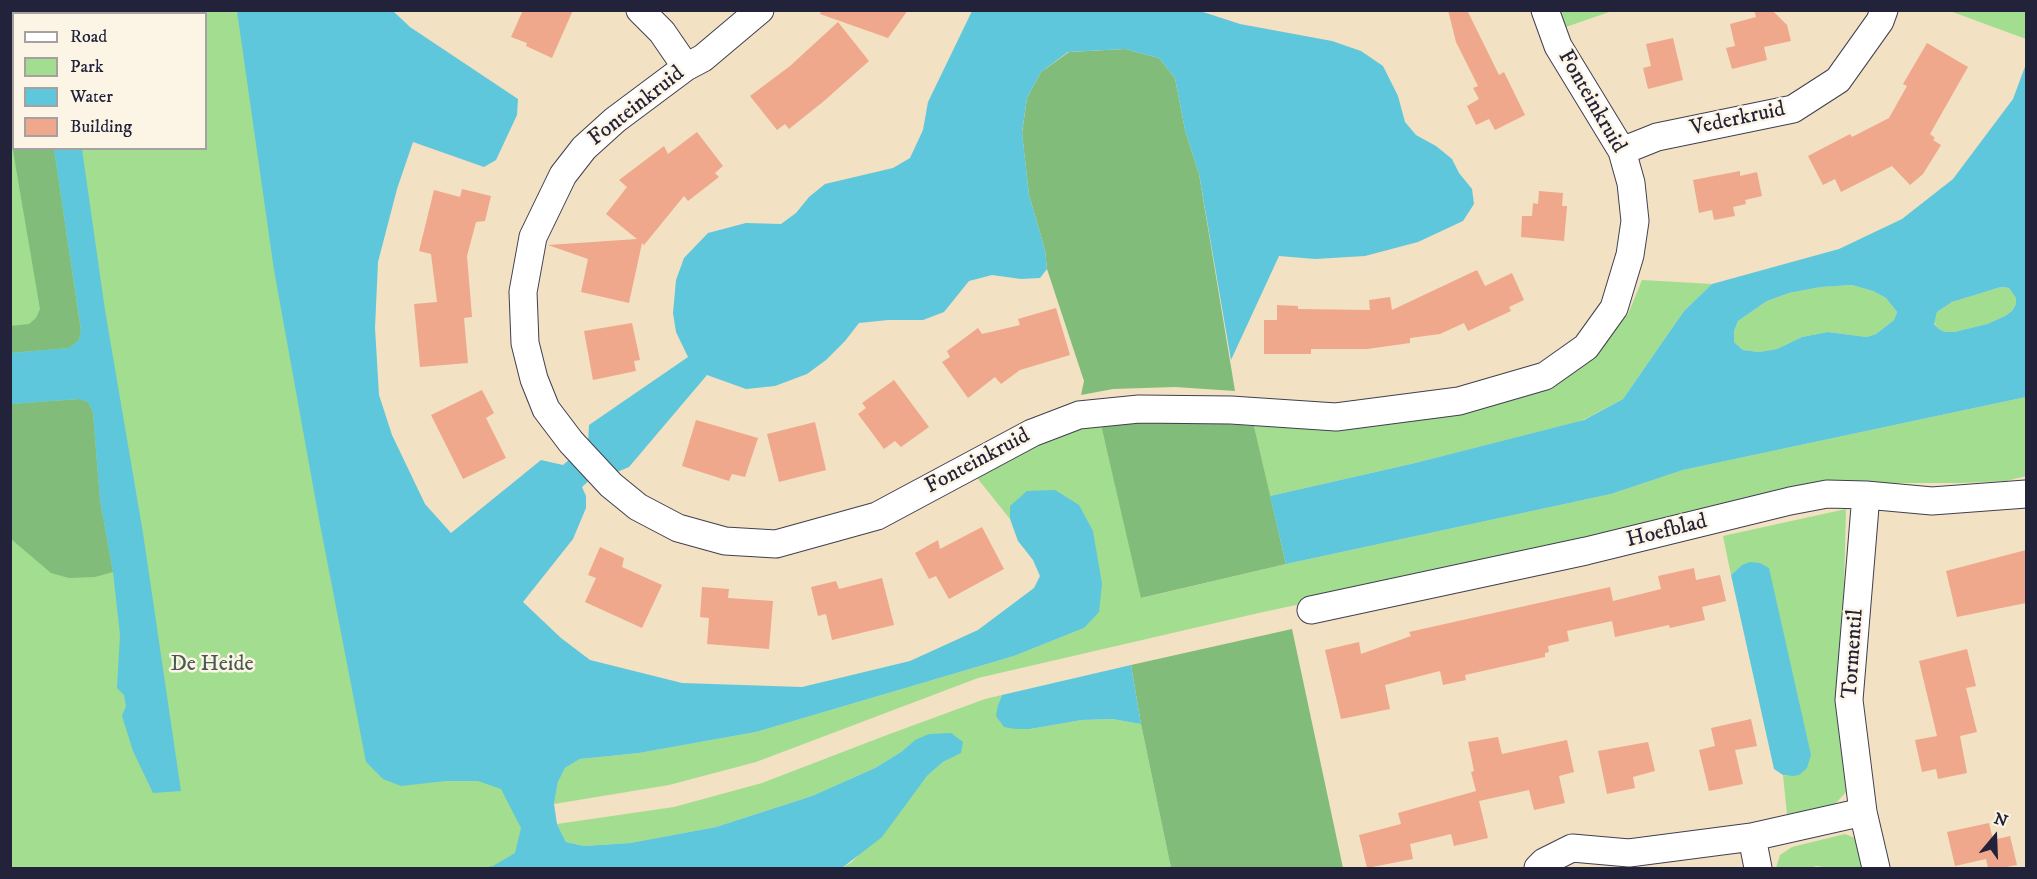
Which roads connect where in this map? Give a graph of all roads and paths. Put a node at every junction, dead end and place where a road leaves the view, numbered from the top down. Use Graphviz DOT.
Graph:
graph roads {
  1 [pos="640,10"];
  2 [pos="760,10"];
  3 [pos="1545,10"];
  4 [pos="1884,10"];
  5 [pos="686,68"];
  6 [pos="1622,151"];
  7 [pos="2026,494"];
  8 [pos="1866,495"];
  9 [pos="1311,610"];
  10 [pos="1863,812"];
  11 [pos="1752,837"];
  12 [pos="1538,868"];
  13 [pos="1758,868"];
  14 [pos="1876,868"];
  1 -- 5 [label="street"];
  2 -- 5 [label="street, Fonteinkruid"];
  3 -- 6 [label="street, Fonteinkruid"];
  4 -- 6 [label="street, Vederkruid"];
  5 -- 6 [label="street, Fonteinkruid"];
  7 -- 8 [label="street, Hoefblad"];
  8 -- 9 [label="street, Hoefblad"];
  8 -- 10 [label="street, Tormentil"];
  10 -- 11 [label="street"];
  10 -- 14 [label="street, Tormentil"];
  11 -- 12 [label="street"];
  11 -- 13 [label="street"];
}
